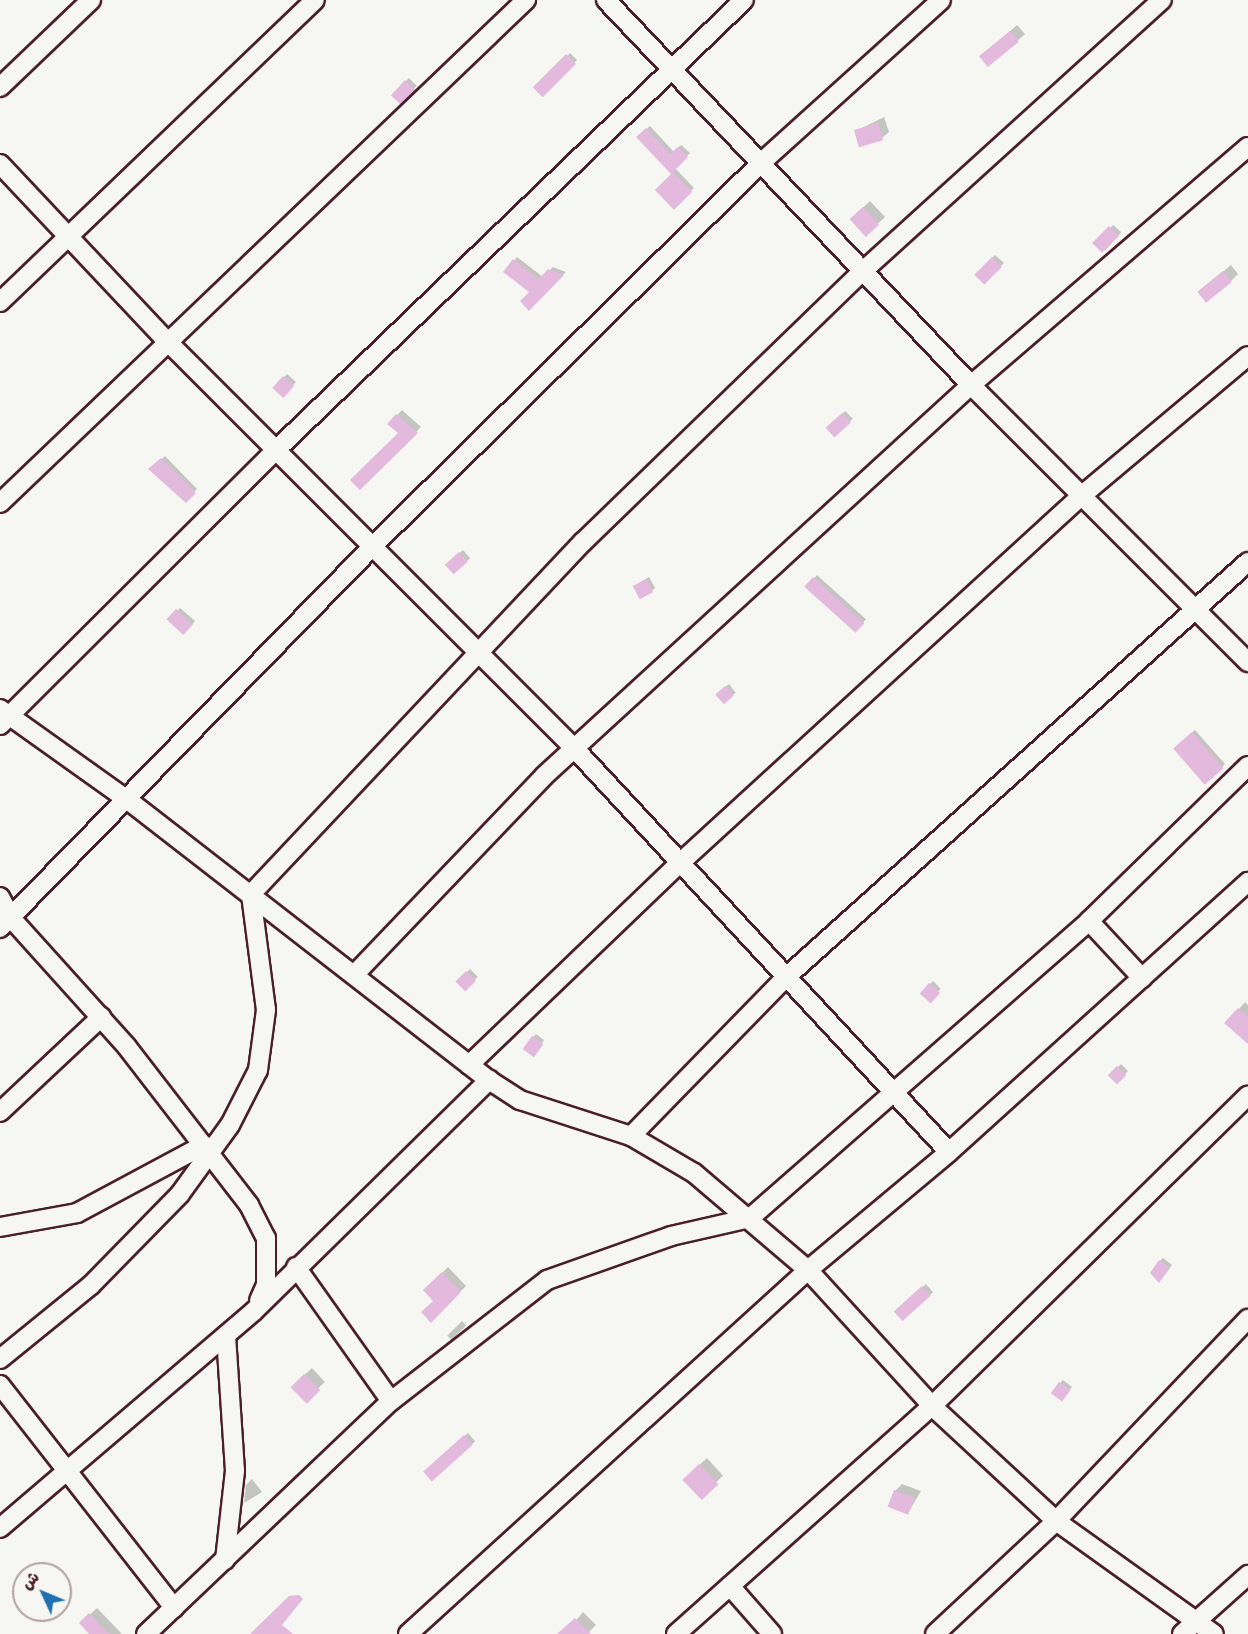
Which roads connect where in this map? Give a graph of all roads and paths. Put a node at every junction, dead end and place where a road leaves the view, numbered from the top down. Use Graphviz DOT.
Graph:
graph roads {
  1 [pos="91,0"];
  2 [pos="315,0"];
  3 [pos="526,0"];
  4 [pos="606,0"];
  5 [pos="744,0"];
  6 [pos="941,0"];
  7 [pos="1162,0"];
  8 [pos="672,70"];
  9 [pos="0,87"];
  10 [pos="1248,147"];
  11 [pos="762,162"];
  12 [pos="0,164"];
  13 [pos="66,235"];
  14 [pos="864,270"];
  15 [pos="0,302"];
  16 [pos="168,342"];
  17 [pos="1248,356"];
  18 [pos="971,385"];
  19 [pos="276,450"];
  20 [pos="1080,497"];
  21 [pos="0,502"];
  22 [pos="373,546"];
  23 [pos="1248,562"];
  24 [pos="1194,612"];
  25 [pos="476,650"];
  26 [pos="1248,662"];
  27 [pos="4,717"];
  28 [pos="574,748"];
  29 [pos="1248,766"];
  30 [pos="129,801"];
  31 [pos="681,862"];
  32 [pos="1248,882"];
  33 [pos="251,894"];
  34 [pos="0,897"];
  35 [pos="1089,921"];
  36 [pos="6,922"];
  37 [pos="354,975"];
  38 [pos="1142,978"];
  39 [pos="784,979"];
  40 [pos="101,1017"];
  41 [pos="469,1065"];
  42 [pos="489,1080"];
  43 [pos="896,1095"];
  44 [pos="1248,1095"];
  45 [pos="0,1112"];
  46 [pos="631,1136"];
  47 [pos="208,1150"];
  48 [pos="950,1152"];
  49 [pos="750,1218"];
  50 [pos="0,1227"];
  51 [pos="296,1267"];
  52 [pos="808,1270"];
  53 [pos="254,1311"];
  54 [pos="1248,1319"];
  55 [pos="226,1335"];
  56 [pos="0,1359"];
  57 [pos="0,1385"];
  58 [pos="390,1401"];
  59 [pos="932,1406"];
  60 [pos="66,1470"];
  61 [pos="1056,1521"];
  62 [pos="0,1528"];
  63 [pos="225,1560"];
  64 [pos="1248,1575"];
  65 [pos="730,1586"];
  66 [pos="174,1608"];
  67 [pos="1189,1628"];
  68 [pos="417,1632"];
  69 [pos="938,1633"];
  70 [pos="146,1634"];
  71 [pos="676,1634"];
  72 [pos="772,1634"];
  73 [pos="1214,1634"];
  1 -- 9 [label="street"];
  2 -- 13 [label="street"];
  3 -- 16 [label="street"];
  4 -- 8 [label="street"];
  5 -- 8 [label="street"];
  6 -- 11 [label="street"];
  7 -- 14 [label="street"];
  8 -- 11 [label="street"];
  8 -- 19 [label="street"];
  10 -- 18 [label="street"];
  11 -- 14 [label="street"];
  11 -- 22 [label="street"];
  12 -- 13 [label="street"];
  13 -- 15 [label="street"];
  13 -- 16 [label="street"];
  14 -- 18 [label="street"];
  14 -- 25 [label="street"];
  16 -- 19 [label="street"];
  16 -- 21 [label="street"];
  17 -- 20 [label="street"];
  18 -- 20 [label="street"];
  18 -- 28 [label="street"];
  19 -- 22 [label="street"];
  19 -- 27 [label="street"];
  20 -- 24 [label="street"];
  20 -- 31 [label="street"];
  22 -- 25 [label="street"];
  22 -- 30 [label="street"];
  23 -- 24 [label="street"];
  24 -- 26 [label="street"];
  24 -- 39 [label="street"];
  25 -- 28 [label="street"];
  25 -- 33 [label="street"];
  27 -- 30 [label="street"];
  28 -- 31 [label="street"];
  28 -- 37 [label="street"];
  29 -- 35 [label="street"];
  30 -- 33 [label="street"];
  30 -- 36 [label="street"];
  31 -- 39 [label="street"];
  31 -- 41 [label="street"];
  32 -- 38 [label="street"];
  33 -- 37 [label="street"];
  33 -- 47 [label="street"];
  34 -- 36 [label="street"];
  35 -- 38 [label="street"];
  35 -- 43 [label="street"];
  36 -- 40 [label="street"];
  37 -- 41 [label="street"];
  38 -- 48 [label="street"];
  39 -- 43 [label="street"];
  39 -- 46 [label="street"];
  40 -- 45 [label="street"];
  40 -- 47 [label="street"];
  41 -- 42 [label="street"];
  42 -- 46 [label="street"];
  42 -- 51 [label="street"];
  43 -- 48 [label="street"];
  43 -- 49 [label="street"];
  44 -- 59 [label="street"];
  46 -- 49 [label="street"];
  47 -- 50 [label="street"];
  47 -- 53 [label="street"];
  47 -- 56 [label="street"];
  48 -- 52 [label="street"];
  49 -- 52 [label="street"];
  49 -- 58 [label="street"];
  51 -- 53 [label="street"];
  51 -- 58 [label="street"];
  52 -- 59 [label="street"];
  52 -- 68 [label="street"];
  53 -- 55 [label="street"];
  54 -- 61 [label="street"];
  55 -- 60 [label="street"];
  55 -- 63 [label="street"];
  57 -- 60 [label="street"];
  58 -- 63 [label="street"];
  59 -- 61 [label="street"];
  59 -- 65 [label="street"];
  60 -- 62 [label="street"];
  60 -- 66 [label="street"];
  61 -- 67 [label="street"];
  61 -- 69 [label="street"];
  63 -- 66 [label="street"];
  64 -- 67 [label="street"];
  65 -- 71 [label="street"];
  65 -- 72 [label="street"];
  66 -- 70 [label="street"];
  67 -- 73 [label="street"];
}
